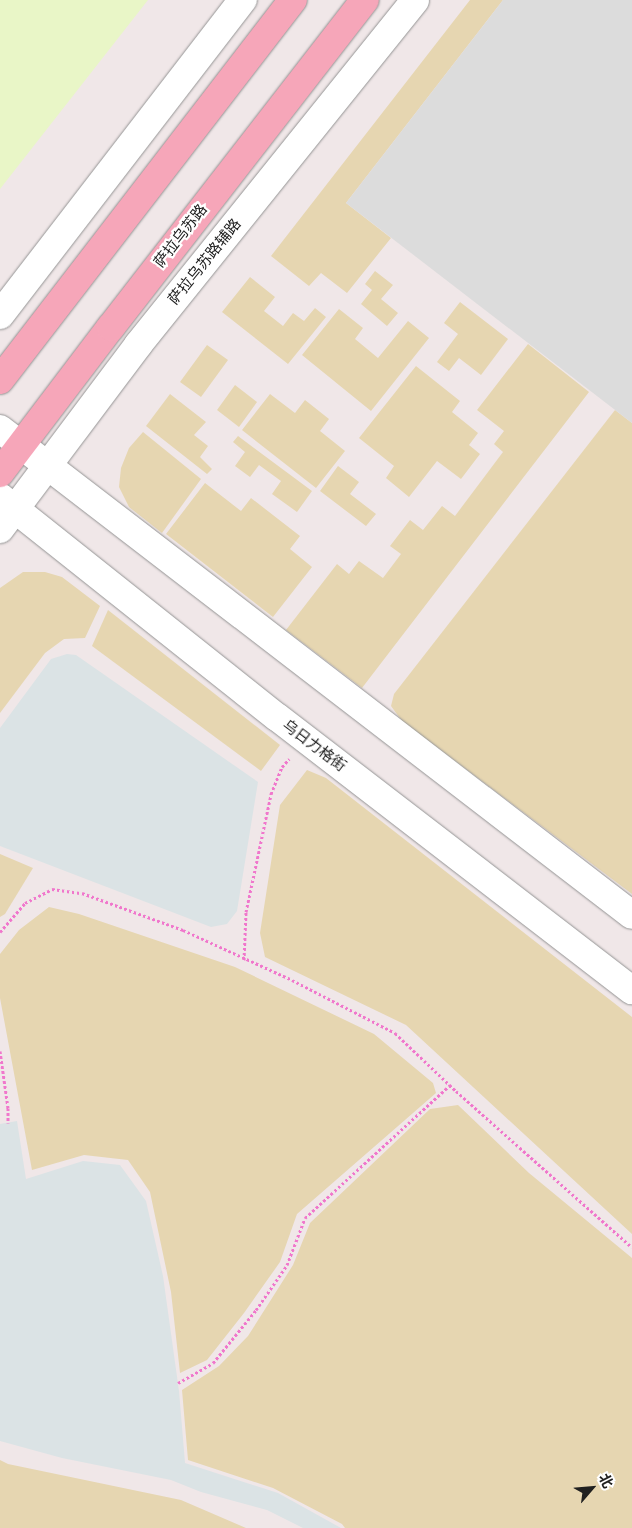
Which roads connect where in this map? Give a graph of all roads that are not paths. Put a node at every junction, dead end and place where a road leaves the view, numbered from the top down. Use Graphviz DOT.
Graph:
graph roads {
  1 [pos="243,0"];
  2 [pos="294,0"];
  3 [pos="365,0"];
  4 [pos="415,0"];
  5 [pos="0,315"];
  6 [pos="0,380"];
  7 [pos="10,437"];
  8 [pos="48,464"];
  9 [pos="0,473"];
  10 [pos="5,512"];
  11 [pos="632,915"];
  12 [pos="632,990"];
  1 -- 5 [label="street"];
  2 -- 6 [label="main road"];
  3 -- 7 [label="main road, 萨拉乌苏路"];
  4 -- 8 [label="street, 萨拉乌苏路辅路"];
  7 -- 8 [label="street"];
  7 -- 9 [label="main road, 萨拉乌苏路"];
  8 -- 10 [label="street, 萨拉乌苏路辅路"];
  8 -- 11 [label="street"];
  10 -- 12 [label="street, 乌日力格街"];
}
